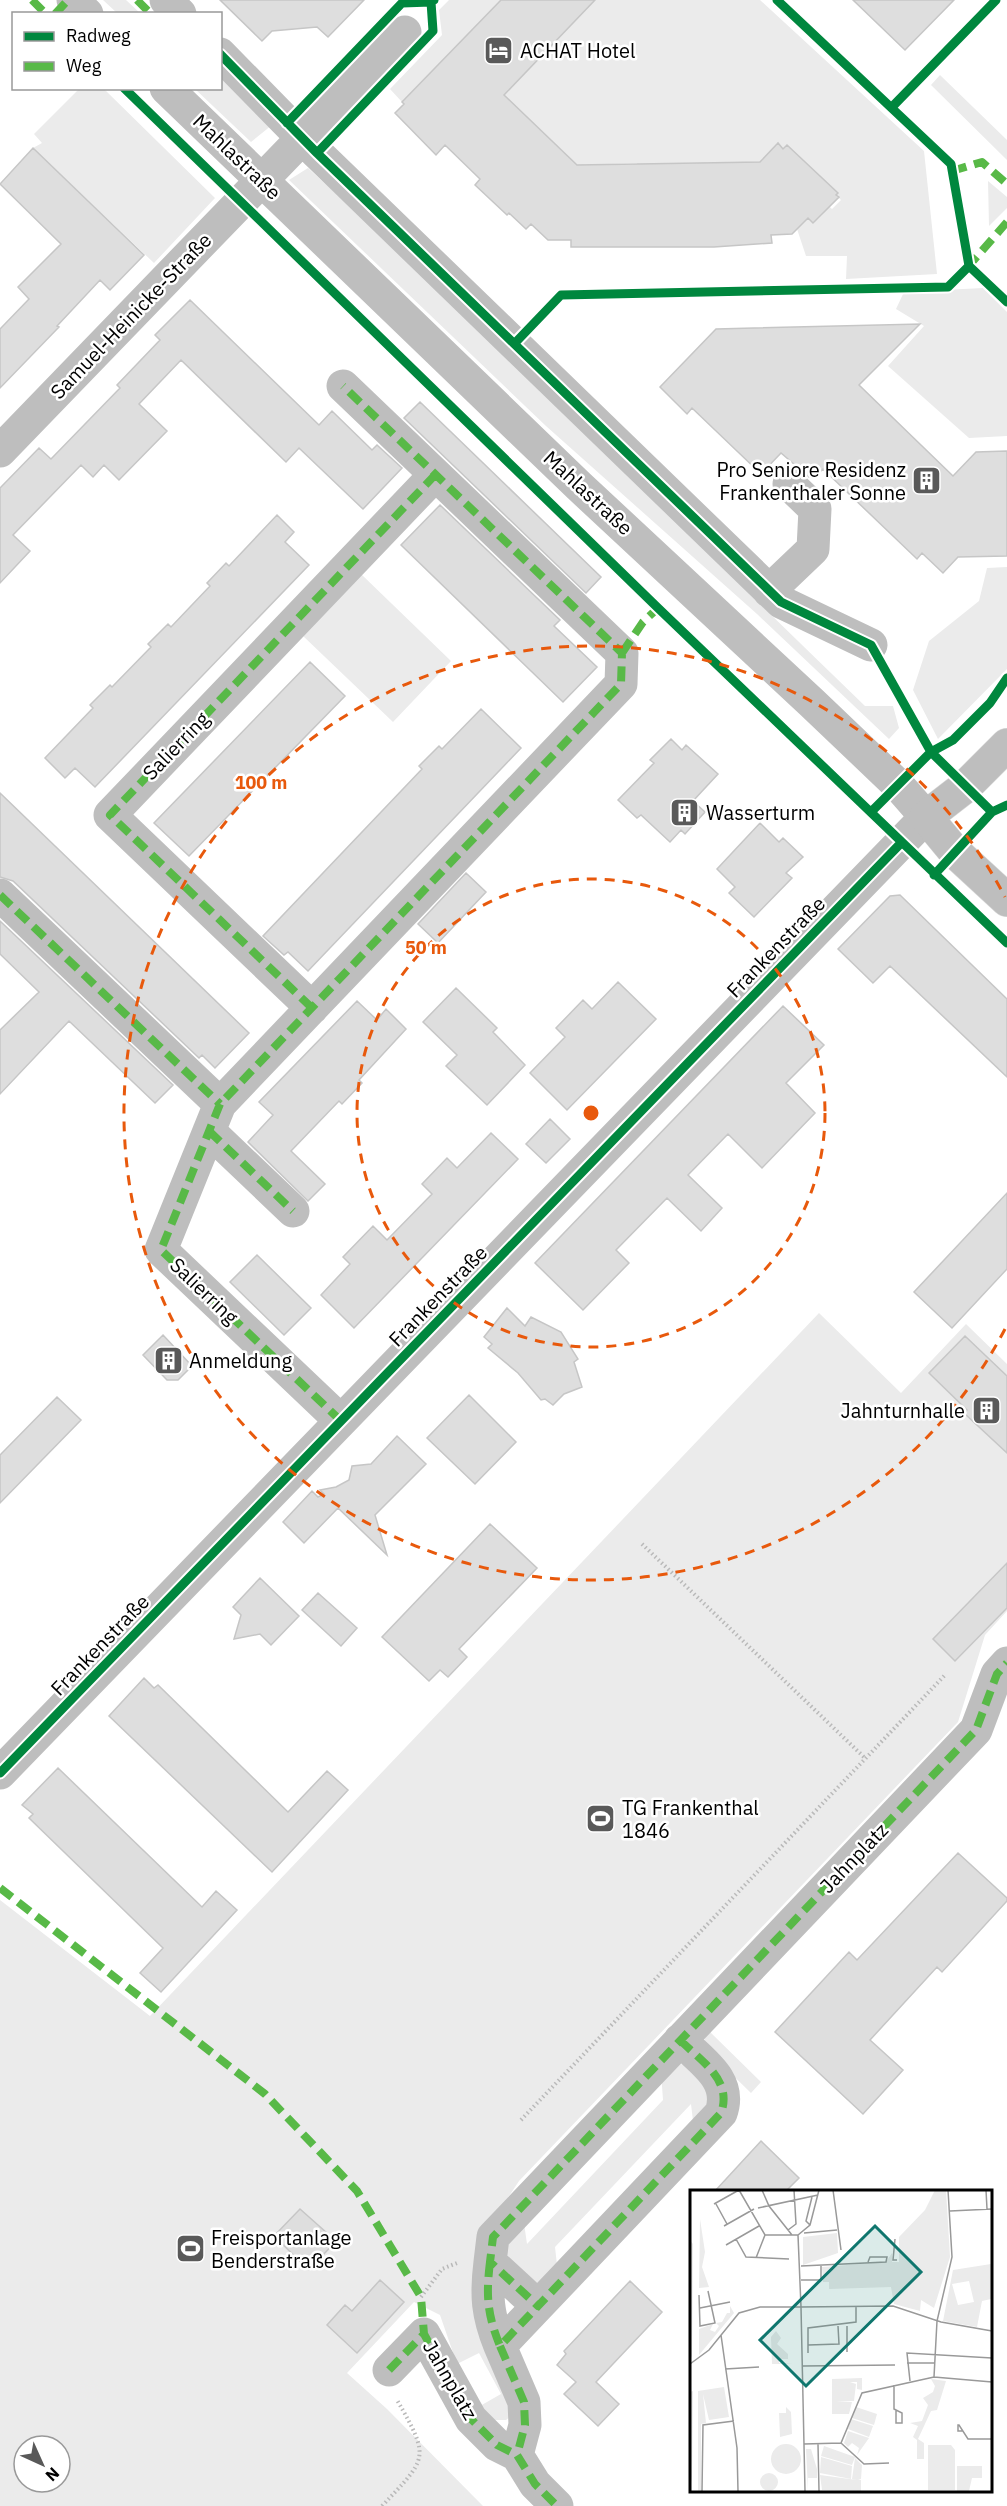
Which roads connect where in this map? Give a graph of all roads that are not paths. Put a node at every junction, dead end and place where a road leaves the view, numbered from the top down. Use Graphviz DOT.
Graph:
graph roads {
  1 [pos="73,0"];
  2 [pos="166,0"];
  3 [pos="85,12"];
  4 [pos="178,12"];
  5 [pos="405,32"];
  6 [pos="222,56"];
  7 [pos="168,90"];
  8 [pos="304,139"];
  9 [pos="262,181"];
  10 [pos="344,386"];
  11 [pos="0,452"];
  12 [pos="435,475"];
  13 [pos="789,484"];
  14 [pos="769,591"];
  15 [pos="871,645"];
  16 [pos="1007,745"];
  17 [pos="926,817"];
  18 [pos="0,895"];
  19 [pos="1007,900"];
  20 [pos="312,1008"];
  21 [pos="215,1117"];
  22 [pos="293,1211"];
  23 [pos="341,1421"];
  24 [pos="1007,1663"];
  25 [pos="0,1773"];
  26 [pos="680,2040"];
  27 [pos="490,2262"];
  28 [pos="538,2306"];
  29 [pos="500,2346"];
  30 [pos="389,2370"];
  31 [pos="517,2455"];
  32 [pos="557,2506"];
  1 -- 3 [label="street"];
  2 -- 4 [label="street"];
  5 -- 8 [label="street, Samuel-Heinicke-Straße"];
  6 -- 8 [label="street"];
  7 -- 9 [label="street, Mahlastraße"];
  8 -- 9 [label="street, Samuel-Heinicke-Straße"];
  8 -- 14 [label="street"];
  9 -- 11 [label="street, Samuel-Heinicke-Straße"];
  9 -- 17 [label="street, Mahlastraße"];
  10 -- 12 [label="street, Salierring"];
  12 -- 20 [label="street, Salierring"];
  12 -- 20 [label="street, Salierring"];
  13 -- 14 [label="street"];
  14 -- 15 [label="street"];
  16 -- 17 [label="street, Frankenstraße"];
  17 -- 19 [label="street, Mahlastraße"];
  17 -- 23 [label="street, Frankenstraße"];
  18 -- 21 [label="street"];
  20 -- 21 [label="street, Salierring"];
  21 -- 22 [label="street"];
  21 -- 23 [label="street, Salierring"];
  23 -- 25 [label="street, Frankenstraße"];
  24 -- 26 [label="street, Jahnplatz"];
  26 -- 27 [label="street, Jahnplatz"];
  26 -- 28 [label="street"];
  27 -- 28 [label="street"];
  27 -- 29 [label="street, Jahnplatz"];
  28 -- 29 [label="street"];
  29 -- 31 [label="street, Jahnplatz"];
  30 -- 31 [label="street, Jahnplatz"];
  31 -- 32 [label="street, Jahnplatz"];
}
